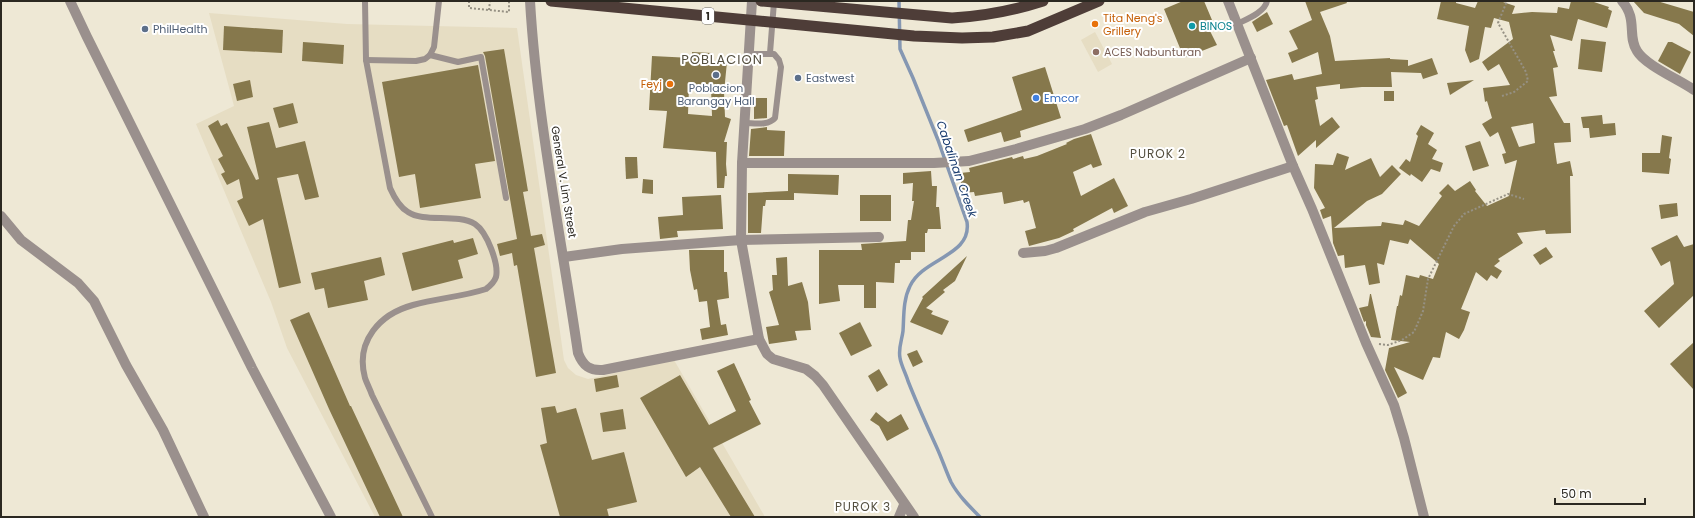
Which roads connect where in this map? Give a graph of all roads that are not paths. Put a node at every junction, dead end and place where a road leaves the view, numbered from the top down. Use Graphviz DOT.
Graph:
graph roads {
  1 [pos="70,1"];
  2 [pos="365,1"];
  3 [pos="439,1"];
  4 [pos="530,1"];
  5 [pos="551,1"];
  6 [pos="752,1"];
  7 [pos="762,1"];
  8 [pos="1043,1"];
  9 [pos="1099,1"];
  10 [pos="1228,1"];
  11 [pos="1267,1"];
  12 [pos="1622,1"];
  13 [pos="774,2"];
  14 [pos="750,20"];
  15 [pos="771,22"];
  16 [pos="1238,24"];
  17 [pos="770,53"];
  18 [pos="749,54"];
  19 [pos="430,55"];
  20 [pos="1251,58"];
  21 [pos="366,60"];
  22 [pos="1694,90"];
  23 [pos="744,123"];
  24 [pos="742,163"];
  25 [pos="1293,166"];
  26 [pos="506,198"];
  27 [pos="1,216"];
  28 [pos="879,237"];
  29 [pos="742,240"];
  30 [pos="1023,253"];
  31 [pos="564,257"];
  32 [pos="759,340"];
  33 [pos="904,505"];
  34 [pos="204,517"];
  35 [pos="331,517"];
  36 [pos="432,517"];
  37 [pos="899,517"];
  38 [pos="914,517"];
  39 [pos="1424,517"];
  1 -- 35 [label="street"];
  2 -- 21 [label="lane"];
  3 -- 19 [label="lane"];
  4 -- 31 [label="street, General V. Lim Street"];
  5 -- 14 [label="highway, 1"];
  6 -- 14 [label="street"];
  7 -- 13 [label="highway"];
  8 -- 13 [label="highway"];
  9 -- 15 [label="highway, 1"];
  10 -- 16 [label="street"];
  11 -- 16 [label="lane"];
  12 -- 22 [label="street"];
  13 -- 15 [label="lane"];
  14 -- 15 [label="highway, 1"];
  14 -- 18 [label="street"];
  15 -- 17 [label="lane"];
  16 -- 20 [label="street"];
  17 -- 18 [label="lane"];
  17 -- 23 [label="lane"];
  18 -- 23 [label="street"];
  19 -- 21 [label="lane"];
  19 -- 26 [label="lane"];
  20 -- 24 [label="street"];
  20 -- 25 [label="street"];
  21 -- 36 [label="lane"];
  23 -- 24 [label="street"];
  24 -- 29 [label="street"];
  25 -- 30 [label="street"];
  25 -- 39 [label="street"];
  27 -- 34 [label="street"];
  28 -- 29 [label="street"];
  29 -- 31 [label="street"];
  29 -- 32 [label="street"];
  31 -- 32 [label="street, General V. Lim Street"];
  32 -- 33 [label="street"];
  33 -- 37 [label="street"];
  33 -- 38 [label="street"];
}
